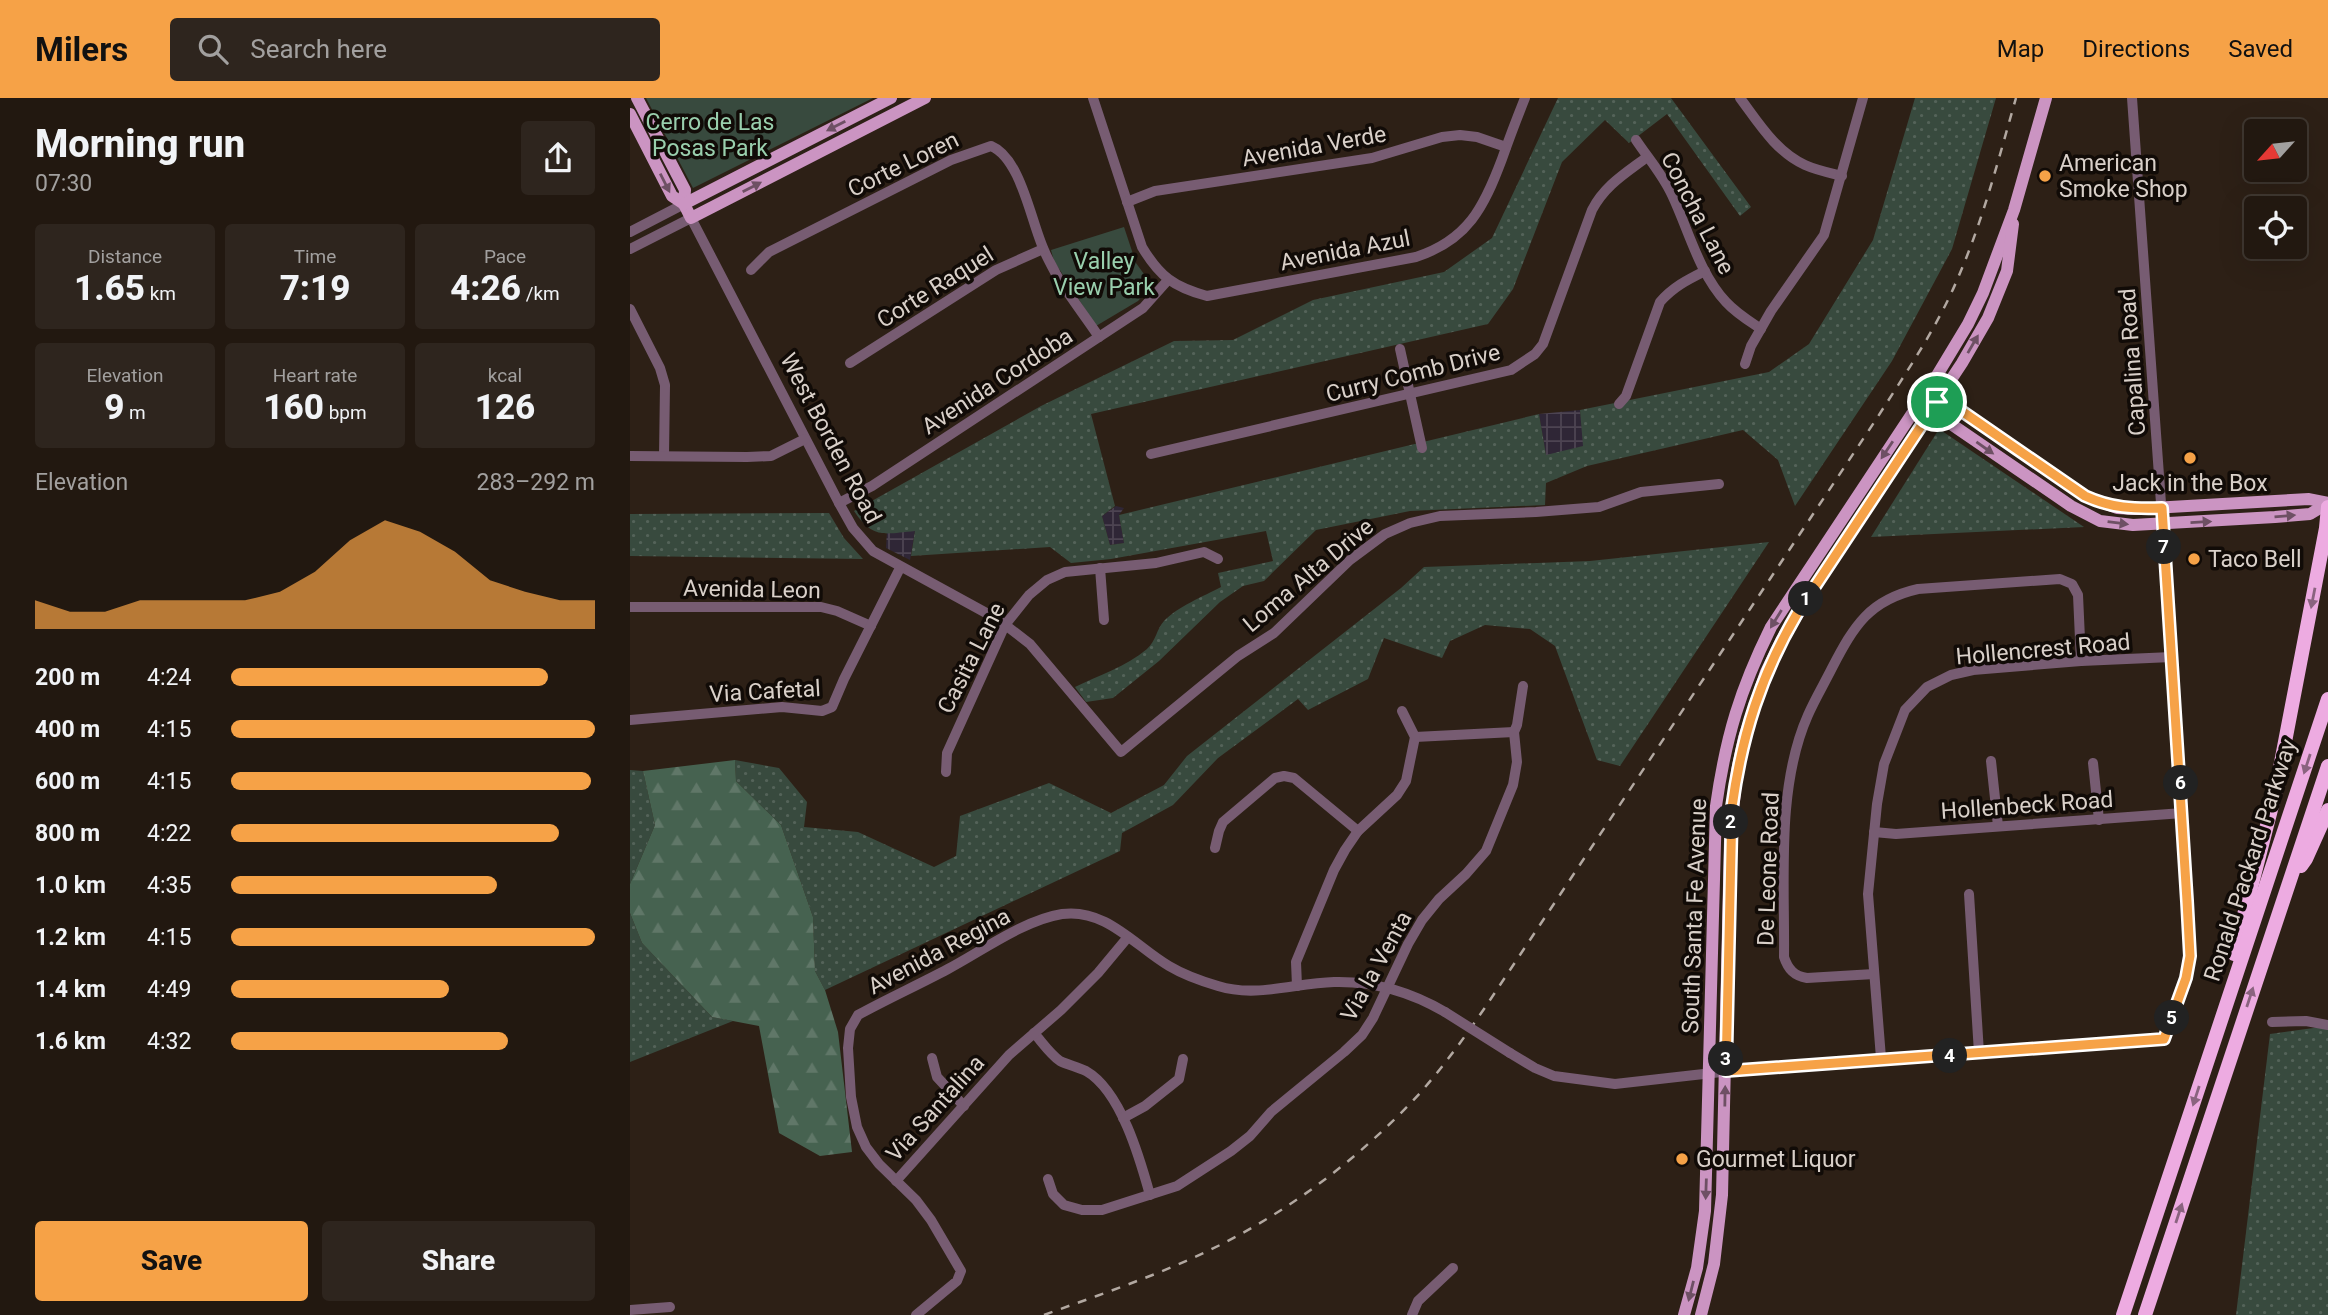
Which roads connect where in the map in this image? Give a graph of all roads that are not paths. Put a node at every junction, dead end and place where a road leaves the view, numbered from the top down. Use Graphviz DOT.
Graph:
graph roads {
  1 [pos="637,98"];
  2 [pos="891,98"];
  3 [pos="925,98"];
  4 [pos="1093,98"];
  5 [pos="1525,98"];
  6 [pos="1740,98"];
  7 [pos="1863,98"];
  8 [pos="2046,98"];
  9 [pos="2132,98"];
  10 [pos="630,114"];
  11 [pos="1636,140"];
  12 [pos="1506,147"];
  13 [pos="1647,157"];
  14 [pos="1842,176"];
  15 [pos="1128,202"];
  16 [pos="684,204"];
  17 [pos="2014,210"];
  18 [pos="691,218"];
  19 [pos="630,232"];
  20 [pos="630,249"];
  21 [pos="1044,249"];
  22 [pos="751,270"];
  23 [pos="1705,271"];
  24 [pos="1168,280"];
  25 [pos="630,309"];
  26 [pos="1761,329"];
  27 [pos="1099,337"];
  28 [pos="1400,349"];
  29 [pos="850,363"];
  30 [pos="1745,364"];
  31 [pos="1925,393"];
  32 [pos="1410,395"];
  33 [pos="1937,402"];
  34 [pos="1619,404"];
  35 [pos="806,439"];
  36 [pos="1422,448"];
  37 [pos="1152,454"];
  38 [pos="630,456"];
  39 [pos="664,456"];
  40 [pos="1719,484"];
  41 [pos="838,503"];
  42 [pos="2328,504"];
  43 [pos="2162,508"];
  44 [pos="2163,524"];
  45 [pos="1218,559"];
  46 [pos="900,568"];
  47 [pos="1100,568"];
  48 [pos="630,607"];
  49 [pos="1104,620"];
  50 [pos="1005,625"];
  51 [pos="871,626"];
  52 [pos="2172,657"];
  53 [pos="2081,662"];
  54 [pos="1523,687"];
  55 [pos="2328,699"];
  56 [pos="1402,711"];
  57 [pos="630,720"];
  58 [pos="1514,732"];
  59 [pos="1415,737"];
  60 [pos="1121,752"];
  61 [pos="1991,761"];
  62 [pos="2093,763"];
  63 [pos="2328,766"];
  64 [pos="946,772"];
  65 [pos="2328,810"];
  66 [pos="2183,813"];
  67 [pos="2099,820"];
  68 [pos="1998,826"];
  69 [pos="1358,831"];
  70 [pos="1874,831"];
  71 [pos="1215,848"];
  72 [pos="2289,880"];
  73 [pos="1969,894"];
  74 [pos="1128,937"];
  75 [pos="1874,974"];
  76 [pos="1297,986"];
  77 [pos="1387,988"];
  78 [pos="2272,1022"];
  79 [pos="2328,1025"];
  80 [pos="1034,1033"];
  81 [pos="2164,1039"];
  82 [pos="1979,1053"];
  83 [pos="932,1058"];
  84 [pos="1881,1058"];
  85 [pos="2208,1058"];
  86 [pos="1183,1059"];
  87 [pos="1726,1071"];
  88 [pos="1710,1072"];
  89 [pos="964,1106"];
  90 [pos="1123,1118"];
  91 [pos="1048,1179"];
  92 [pos="896,1181"];
  93 [pos="1150,1195"];
  94 [pos="1453,1268"];
  95 [pos="670,1307"];
  96 [pos="630,1310"];
  97 [pos="916,1315"];
  98 [pos="1412,1315"];
  99 [pos="1684,1315"];
  100 [pos="1701,1315"];
  101 [pos="2123,1315"];
  102 [pos="2145,1315"];
  1 -- 16 [label="main road, West Borden Road"];
  2 -- 16 [label="main road, one-way"];
  18 -- 3 [label="main road, one-way"];
  4 -- 15 [label="street"];
  5 -- 12 [label="street, Avenida Azul"];
  6 -- 14 [label="street"];
  7 -- 14 [label="street"];
  8 -- 17 [label="main road"];
  9 -- 43 [label="street, Capalina Road"];
  10 -- 16 [label="main road, West Borden Road, one-way"];
  11 -- 13 [label="street, Concha Lane"];
  12 -- 15 [label="street, Avenida Verde"];
  12 -- 24 [label="street, Avenida Azul"];
  13 -- 23 [label="street, Concha Lane"];
  13 -- 32 [label="street, Curry Comb Drive"];
  14 -- 26 [label="street"];
  15 -- 24 [label="street"];
  16 -- 18 [label="main road, West Borden Road"];
  16 -- 19 [label="street"];
  17 -- 31 [label="main road, South Santa Fe Avenue"];
  33 -- 17 [label="main road, South Santa Fe Avenue, one-way"];
  18 -- 20 [label="street"];
  18 -- 35 [label="street, West Borden Road"];
  21 -- 22 [label="street, Corte Loren"];
  21 -- 27 [label="street, Corte Loren"];
  21 -- 29 [label="street, Corte Raquel"];
  23 -- 26 [label="street, Concha Lane"];
  23 -- 34 [label="street"];
  24 -- 27 [label="street, Avenida Cordoba"];
  25 -- 39 [label="street"];
  26 -- 30 [label="street"];
  27 -- 41 [label="street, Avenida Cordoba"];
  28 -- 32 [label="street"];
  31 -- 33 [label="main road"];
  31 -- 88 [label="main road, South Santa Fe Avenue, one-way"];
  32 -- 36 [label="street"];
  32 -- 37 [label="street, Curry Comb Drive"];
  33 -- 43 [label="main road"];
  33 -- 44 [label="main road, one-way"];
  33 -- 87 [label="main road, South Santa Fe Avenue"];
  35 -- 39 [label="street"];
  35 -- 41 [label="street, West Borden Road"];
  38 -- 39 [label="street"];
  40 -- 60 [label="street, Loma Alta Drive"];
  41 -- 46 [label="street, West Borden Road"];
  42 -- 43 [label="main road"];
  44 -- 42 [label="main road, one-way"];
  42 -- 85 [label="highway, one-way"];
  43 -- 44 [label="street, Capalina Road"];
  44 -- 52 [label="street, Capalina Road"];
  45 -- 47 [label="street, Casita Lane"];
  46 -- 50 [label="street, West Borden Road"];
  46 -- 51 [label="street, Via Cafetal"];
  47 -- 49 [label="street"];
  47 -- 50 [label="street, Casita Lane"];
  48 -- 51 [label="street, Avenida Leon"];
  50 -- 60 [label="street, West Borden Road"];
  50 -- 64 [label="street, Casita Lane"];
  51 -- 57 [label="street, Via Cafetal"];
  52 -- 53 [label="street, Hollencrest Road"];
  52 -- 66 [label="street, Capalina Road"];
  53 -- 70 [label="street, Hollencrest Road"];
  53 -- 75 [label="street, De Leone Road"];
  54 -- 58 [label="street, Via la Venta"];
  55 -- 85 [label="highway, Ronald Packard Parkway, one-way"];
  56 -- 59 [label="street"];
  58 -- 59 [label="street"];
  58 -- 77 [label="street, Via la Venta"];
  59 -- 69 [label="street"];
  61 -- 68 [label="street"];
  62 -- 67 [label="street"];
  63 -- 72 [label="highway, Ronald Packard Parkway"];
  65 -- 72 [label="highway"];
  66 -- 67 [label="street, Hollenbeck Road"];
  66 -- 81 [label="street, Capalina Road"];
  67 -- 68 [label="street, Hollenbeck Road"];
  68 -- 70 [label="street, Hollenbeck Road"];
  69 -- 71 [label="street"];
  69 -- 76 [label="street"];
  70 -- 75 [label="street, Hollencrest Road"];
  102 -- 72 [label="highway, Ronald Packard Parkway, one-way"];
  73 -- 82 [label="street"];
  74 -- 76 [label="street, Avenida Regina"];
  74 -- 80 [label="street, Via Santalina"];
  74 -- 92 [label="street, Avenida Regina"];
  75 -- 84 [label="street, Hollencrest Road"];
  76 -- 77 [label="street, Avenida Regina"];
  77 -- 88 [label="street, Avenida Regina, bridge"];
  77 -- 93 [label="street, Via la Venta"];
  78 -- 79 [label="street"];
  80 -- 89 [label="street, Via Santalina"];
  80 -- 90 [label="street"];
  81 -- 82 [label="street, Avenida Regina"];
  82 -- 84 [label="street, Avenida Regina"];
  83 -- 89 [label="street"];
  84 -- 87 [label="street, Avenida Regina"];
  85 -- 101 [label="highway, Ronald Packard Parkway, one-way"];
  86 -- 90 [label="street"];
  87 -- 88 [label="street, Avenida Regina"];
  100 -- 87 [label="main road, South Santa Fe Avenue, one-way"];
  88 -- 99 [label="main road, South Santa Fe Avenue, one-way"];
  89 -- 92 [label="street, Via Santalina"];
  90 -- 93 [label="street"];
  91 -- 93 [label="street, Via la Venta"];
  92 -- 97 [label="street, Via Santalina"];
  94 -- 98 [label="street"];
  95 -- 96 [label="street"];
}
